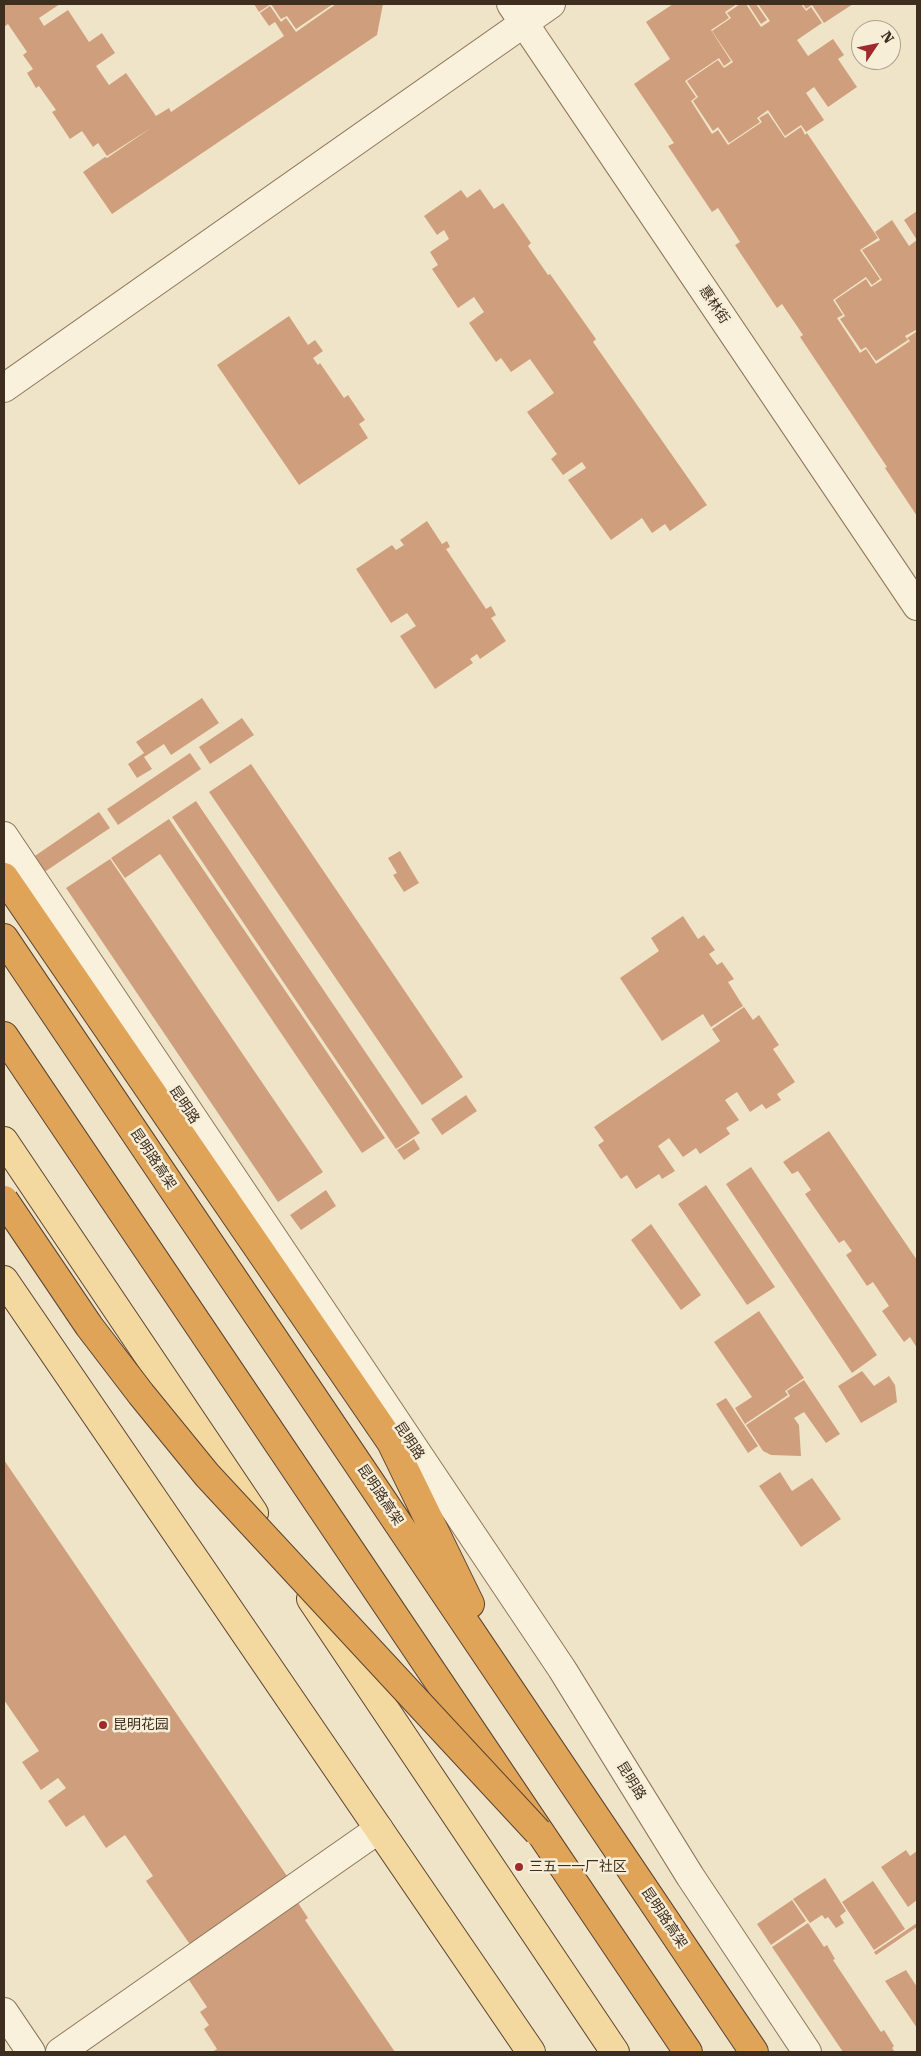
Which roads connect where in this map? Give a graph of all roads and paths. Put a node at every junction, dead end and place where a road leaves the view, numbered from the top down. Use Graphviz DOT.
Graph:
graph roads {
  1 [pos="551,4"];
  2 [pos="518,13"];
  3 [pos="4,388"];
  4 [pos="917,606"];
  5 [pos="4,836"];
  6 [pos="4,877"];
  7 [pos="4,938"];
  8 [pos="4,1036"];
  9 [pos="7,1154"];
  10 [pos="4,1200"];
  11 [pos="4,1280"];
  12 [pos="512,1691"];
  13 [pos="379,1829"];
  14 [pos="538,1832"];
  15 [pos="4,2012"];
  16 [pos="31,2052"];
  17 [pos="60,2052"];
  18 [pos="531,2052"];
  19 [pos="615,2052"];
  20 [pos="688,2052"];
  21 [pos="754,2052"];
  22 [pos="807,2052"];
  1 -- 2 [label="street"];
  2 -- 3 [label="street"];
  2 -- 4 [label="street, 惠林街"];
  5 -- 22 [label="street, 昆明路"];
  6 -- 12 [label="highway"];
  7 -- 12 [label="highway, 昆明路高架"];
  8 -- 14 [label="highway, bridge"];
  9 -- 19 [label="main road"];
  10 -- 14 [label="highway, bridge"];
  11 -- 13 [label="main road"];
  12 -- 21 [label="highway, 昆明路高架"];
  13 -- 17 [label="street"];
  13 -- 18 [label="main road"];
  14 -- 20 [label="highway"];
  15 -- 16 [label="street"];
}
